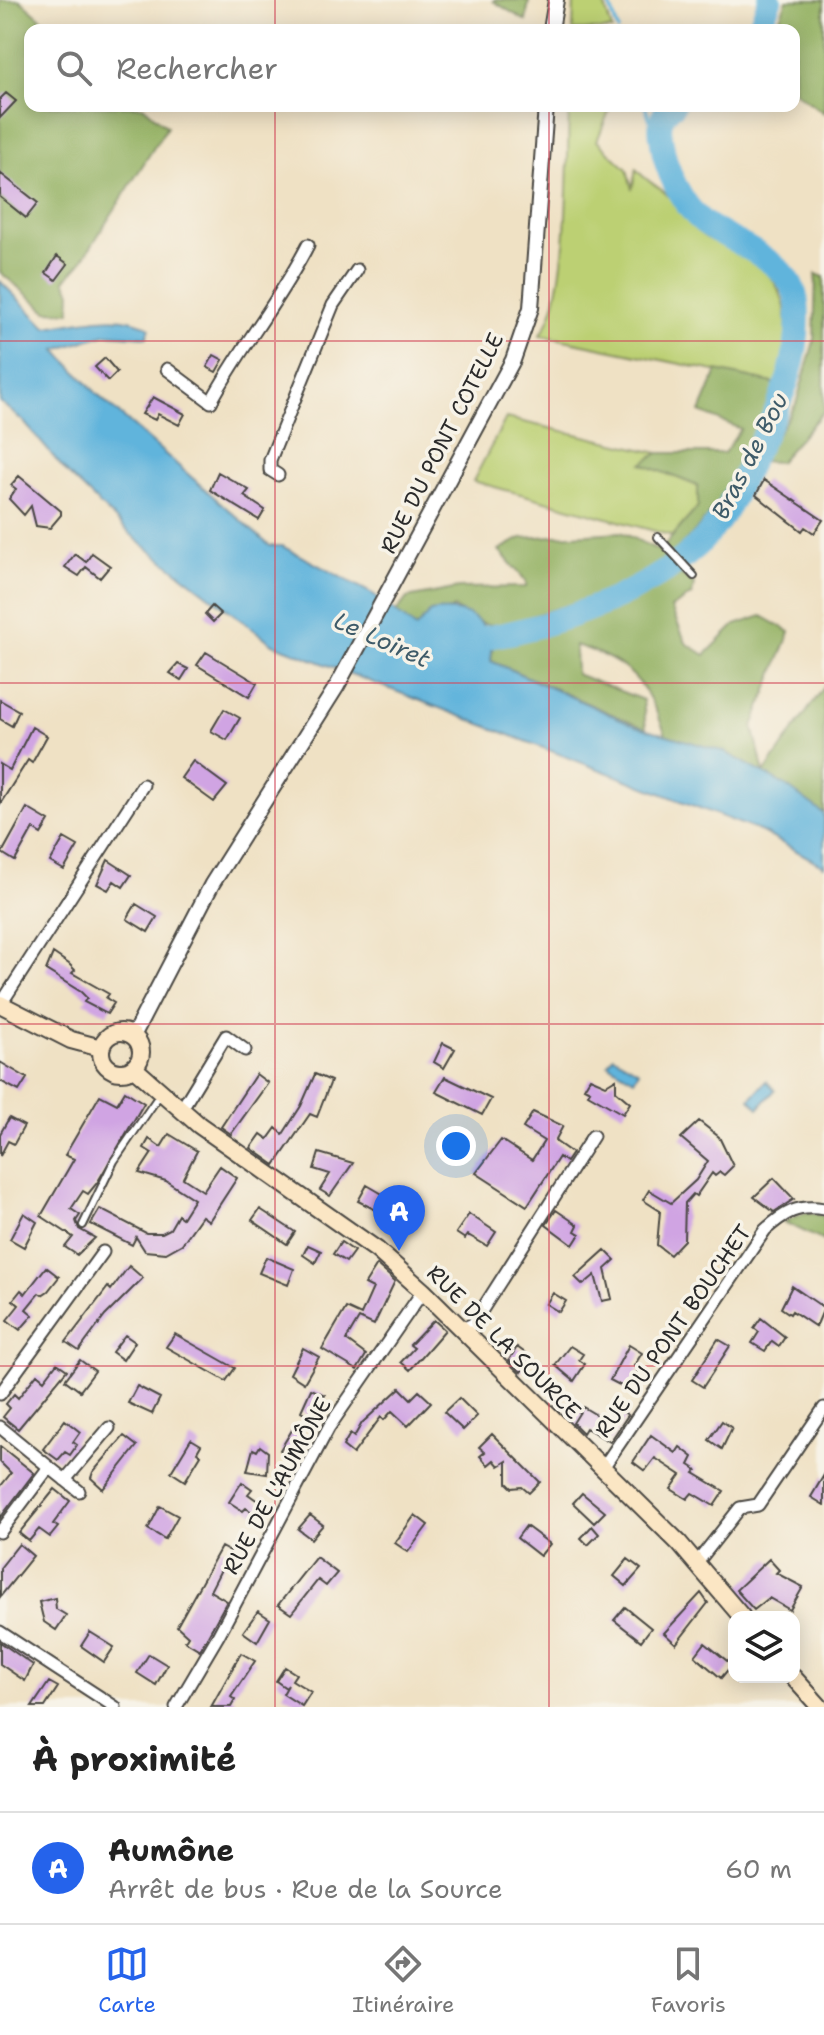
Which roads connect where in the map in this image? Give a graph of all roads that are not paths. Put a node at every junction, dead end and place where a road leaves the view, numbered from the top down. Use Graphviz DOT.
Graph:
graph roads {
  1 [pos="556,0"];
  2 [pos="552,24"];
  3 [pos="546,112"];
  4 [pos="308,245"];
  5 [pos="357,270"];
  6 [pos="167,369"];
  7 [pos="278,475"];
  8 [pos="658,537"];
  9 [pos="694,576"];
  10 [pos="143,785"];
  11 [pos="0,1004"];
  12 [pos="133,1036"];
  13 [pos="101,1048"];
  14 [pos="245,1050"];
  15 [pos="134,1068"];
  16 [pos="160,1094"];
  17 [pos="181,1110"];
  18 [pos="593,1136"];
  19 [pos="824,1209"];
  20 [pos="83,1225"];
  21 [pos="103,1252"];
  22 [pos="423,1291"];
  23 [pos="462,1329"];
  24 [pos="0,1394"];
  25 [pos="824,1408"];
  26 [pos="0,1427"];
  27 [pos="109,1428"];
  28 [pos="49,1467"];
  29 [pos="602,1469"];
  30 [pos="65,1480"];
  31 [pos="79,1491"];
  32 [pos="0,1532"];
  33 [pos="696,1564"];
  34 [pos="737,1611"];
  35 [pos="0,1632"];
  36 [pos="798,1683"];
  37 [pos="115,1707"];
  38 [pos="176,1707"];
  39 [pos="820,1707"];
  1 -- 2 [label="street"];
  3 -- 12 [label="street, RUE DU PONT COTELLE"];
  4 -- 6 [label="street"];
  5 -- 7 [label="street"];
  8 -- 9 [label="lane"];
  10 -- 11 [label="street"];
  11 -- 13 [label="main road"];
  12 -- 13 [label="main road"];
  12 -- 15 [label="main road"];
  13 -- 15 [label="main road"];
  14 -- 17 [label="street"];
  15 -- 16 [label="main road, RUE DE LA SOURCE"];
  16 -- 17 [label="main road, RUE DE LA SOURCE"];
  16 -- 20 [label="lane"];
  17 -- 22 [label="main road, RUE DE LA SOURCE"];
  18 -- 23 [label="street"];
  19 -- 29 [label="street, RUE DU PONT BOUCHET"];
  21 -- 24 [label="street"];
  22 -- 23 [label="main road, RUE DE LA SOURCE"];
  22 -- 38 [label="street, RUE DE L'AUMÔNE"];
  23 -- 29 [label="main road, RUE DE LA SOURCE"];
  25 -- 33 [label="street"];
  26 -- 28 [label="street"];
  27 -- 30 [label="street"];
  28 -- 30 [label="street"];
  28 -- 32 [label="street"];
  29 -- 33 [label="main road, RUE DE LA SOURCE"];
  30 -- 31 [label="street"];
  33 -- 34 [label="main road, RUE DE LA SOURCE"];
  35 -- 37 [label="street"];
  36 -- 39 [label="main road"];
}
